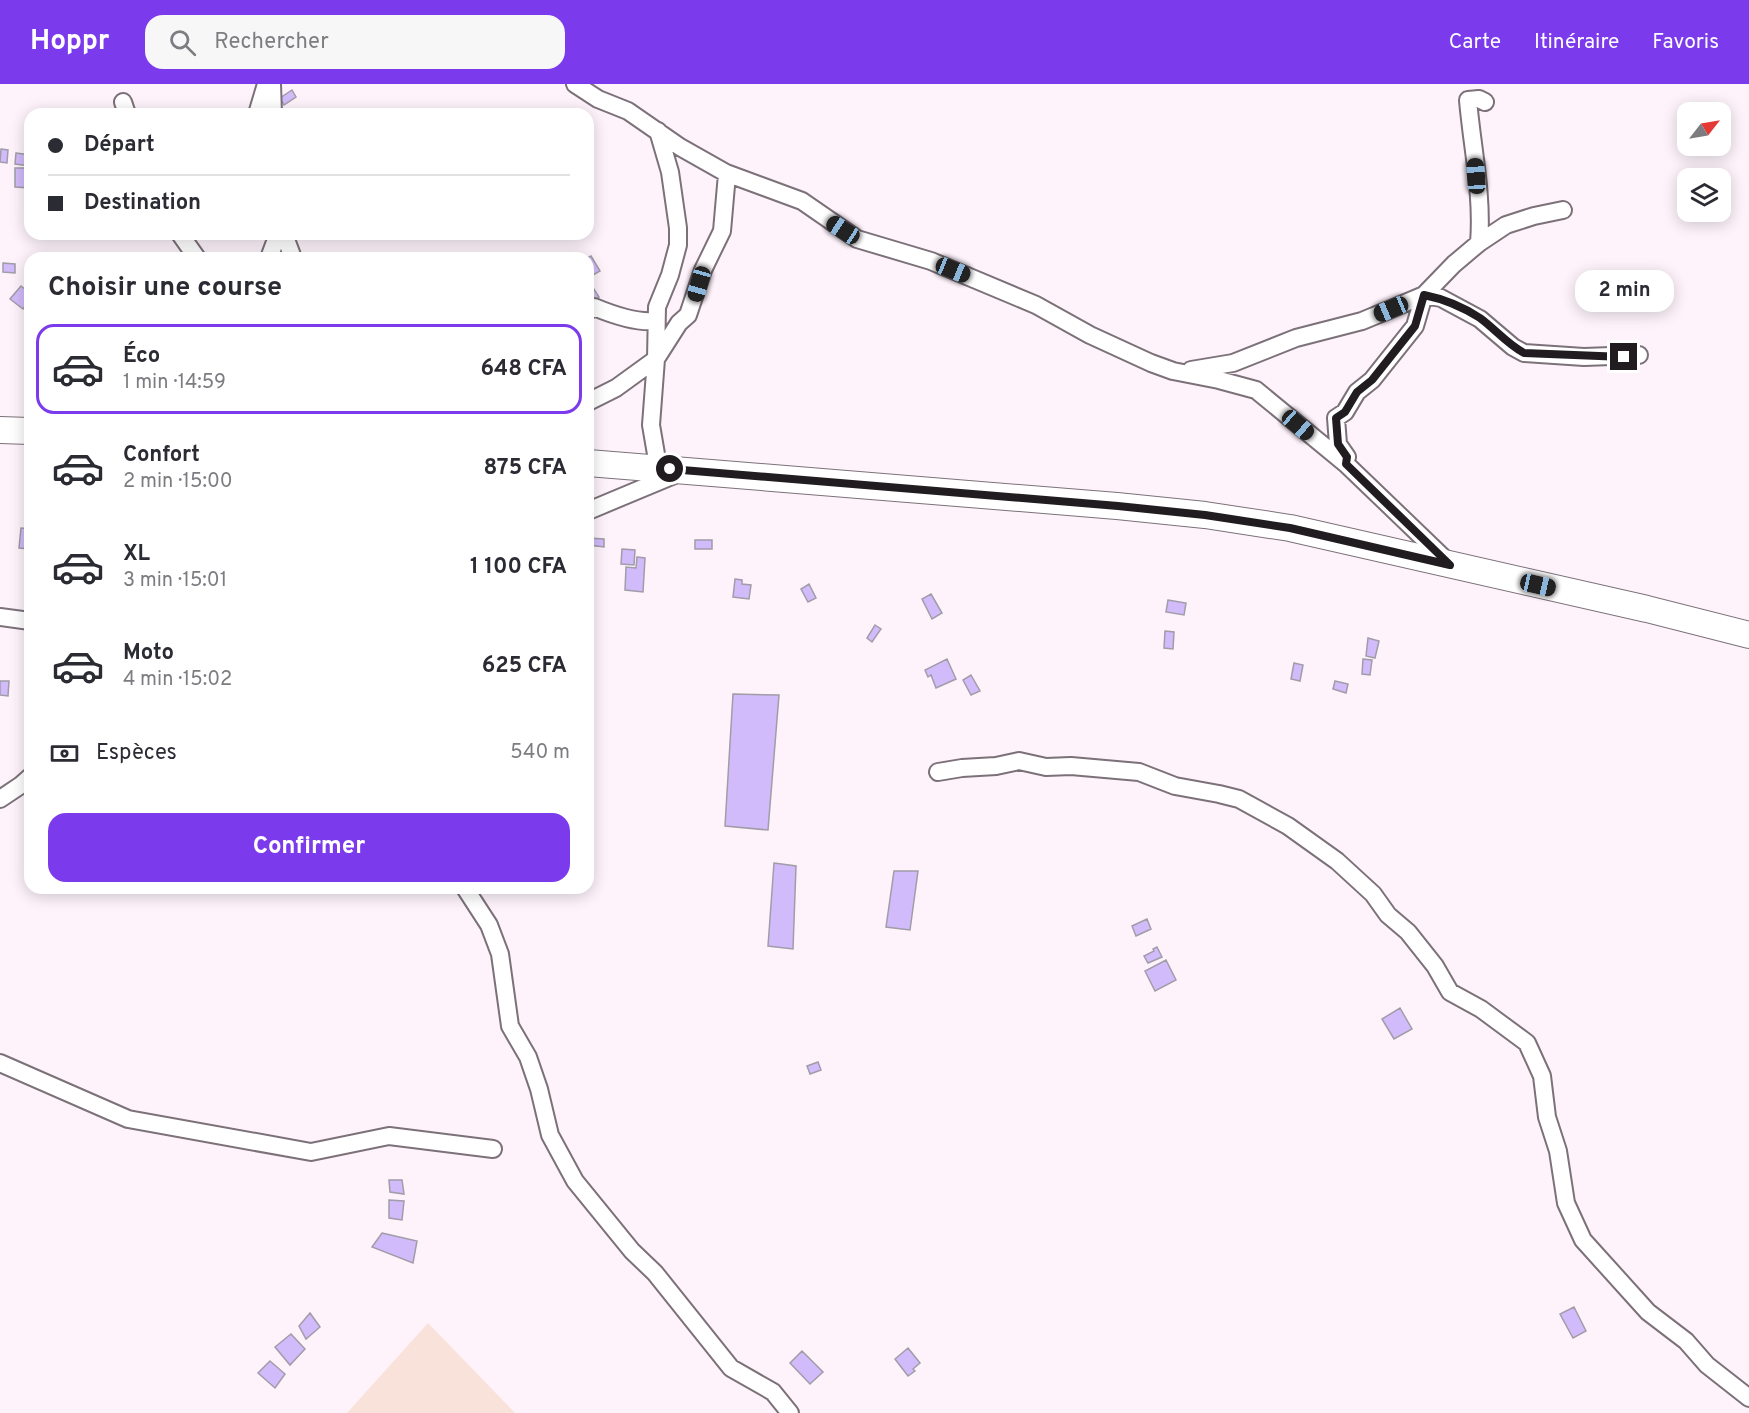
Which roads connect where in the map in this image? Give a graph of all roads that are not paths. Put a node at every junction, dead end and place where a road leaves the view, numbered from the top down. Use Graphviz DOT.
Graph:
graph roads {
  1 [pos="266,84"];
  2 [pos="272,84"];
  3 [pos="576,84"];
  4 [pos="1485,102"];
  5 [pos="259,108"];
  6 [pos="273,108"];
  7 [pos="658,131"];
  8 [pos="727,174"];
  9 [pos="1563,210"];
  10 [pos="1479,243"];
  11 [pos="1424,295"];
  12 [pos="594,307"];
  13 [pos="655,321"];
  14 [pos="1639,355"];
  15 [pos="656,359"];
  16 [pos="1173,371"];
  17 [pos="594,399"];
  18 [pos="0,430"];
  19 [pos="24,431"];
  20 [pos="594,463"];
  21 [pos="1346,464"];
  22 [pos="655,468"];
  23 [pos="685,470"];
  24 [pos="594,508"];
  25 [pos="1450,565"];
  26 [pos="0,617"];
  27 [pos="24,620"];
  28 [pos="1749,635"];
  29 [pos="938,772"];
  30 [pos="24,782"];
  31 [pos="0,800"];
  32 [pos="469,894"];
  33 [pos="0,1063"];
  34 [pos="493,1149"];
  35 [pos="1749,1398"];
  36 [pos="790,1413"];
  1 -- 5 [label="street"];
  2 -- 6 [label="street"];
  3 -- 7 [label="street"];
  4 -- 10 [label="street"];
  7 -- 8 [label="street"];
  7 -- 13 [label="street"];
  8 -- 15 [label="street"];
  8 -- 16 [label="street"];
  9 -- 10 [label="street"];
  10 -- 11 [label="street"];
  11 -- 14 [label="street"];
  11 -- 16 [label="street"];
  11 -- 21 [label="street"];
  12 -- 13 [label="street"];
  13 -- 15 [label="street"];
  15 -- 17 [label="street"];
  15 -- 22 [label="street"];
  16 -- 21 [label="street"];
  18 -- 19 [label="main road"];
  20 -- 22 [label="main road"];
  21 -- 25 [label="street"];
  22 -- 23 [label="main road"];
  23 -- 24 [label="street"];
  23 -- 25 [label="main road"];
  25 -- 28 [label="main road"];
  26 -- 27 [label="street"];
  29 -- 35 [label="street"];
  30 -- 31 [label="street"];
  32 -- 36 [label="street"];
  33 -- 34 [label="street"];
}
